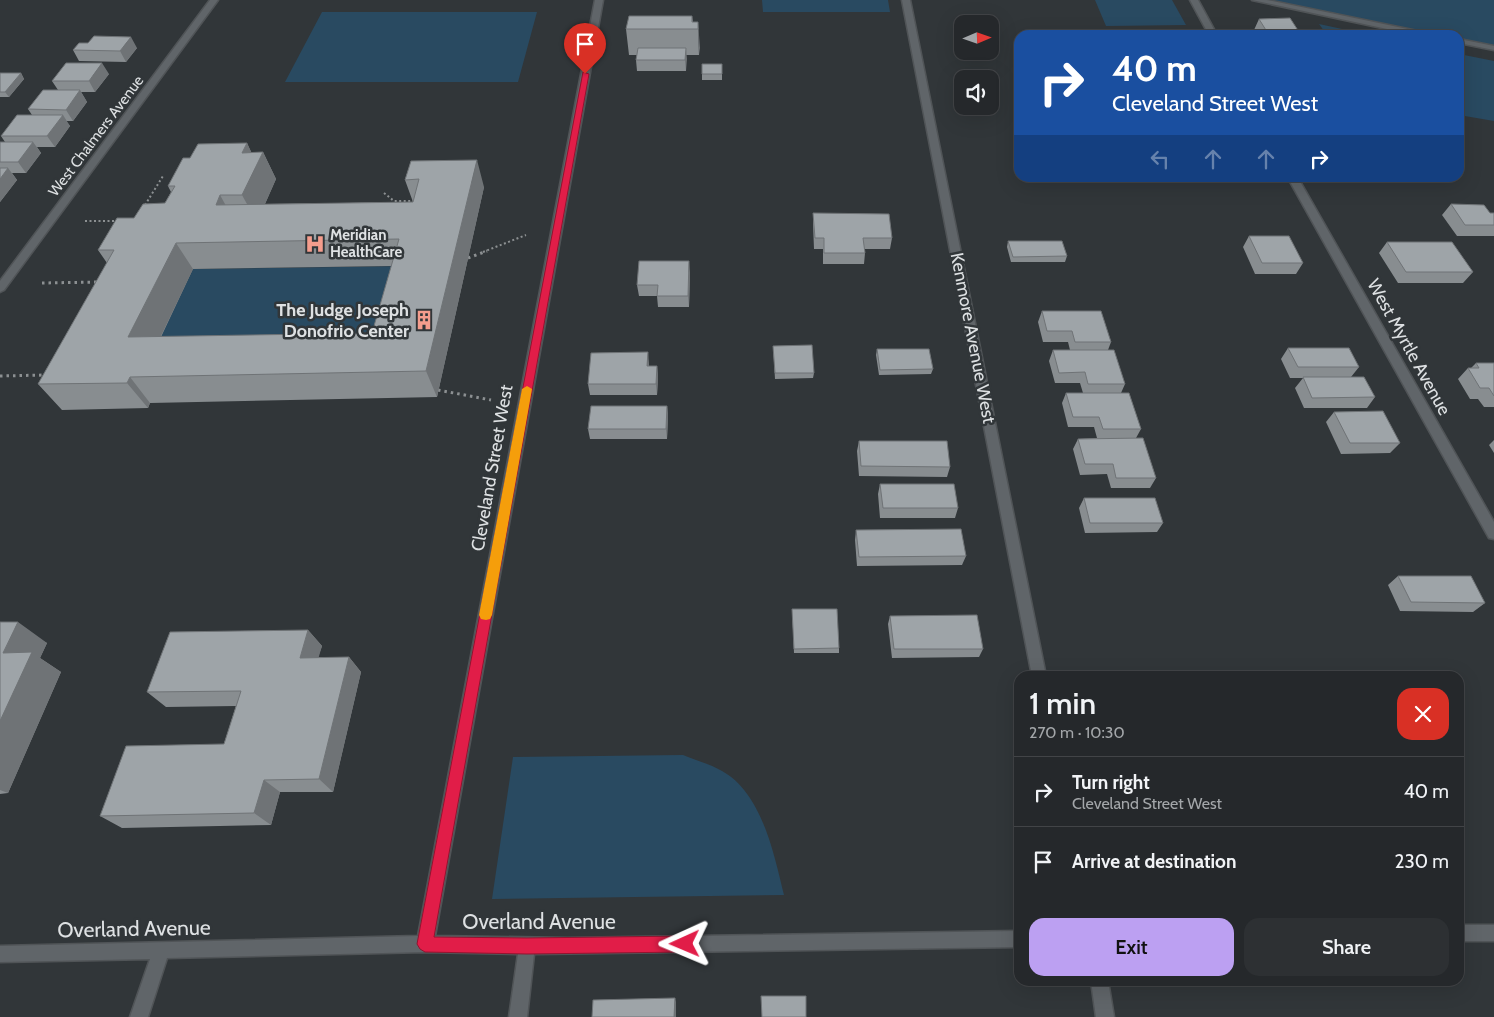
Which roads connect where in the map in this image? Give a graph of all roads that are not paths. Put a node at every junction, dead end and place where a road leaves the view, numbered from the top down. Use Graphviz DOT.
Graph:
graph roads {
  1 [pos="214,0"];
  2 [pos="599,0"];
  3 [pos="906,0"];
  4 [pos="1194,0"];
  5 [pos="1256,0"];
  6 [pos="1210,30"];
  7 [pos="1403,30"];
  8 [pos="1464,42"];
  9 [pos="1494,48"];
  10 [pos="1295,182"];
  11 [pos="0,288"];
  12 [pos="1494,534"];
  13 [pos="1039,671"];
  14 [pos="1464,933"];
  15 [pos="1494,933"];
  16 [pos="1014,939"];
  17 [pos="425,944"];
  18 [pos="527,946"];
  19 [pos="161,951"];
  20 [pos="0,954"];
  21 [pos="1100,986"];
  22 [pos="139,1017"];
  23 [pos="518,1017"];
  24 [pos="1105,1017"];
  1 -- 11 [label="street, West Chalmers Avenue"];
  2 -- 17 [label="street, Cleveland Street West"];
  3 -- 13 [label="street, Kenmore Avenue West"];
  4 -- 6 [label="street"];
  5 -- 7 [label="street"];
  8 -- 9 [label="street"];
  10 -- 12 [label="street, West Myrtle Avenue"];
  14 -- 15 [label="street"];
  16 -- 18 [label="street, Overland Avenue"];
  17 -- 18 [label="street, Overland Avenue"];
  17 -- 19 [label="street, Overland Avenue"];
  18 -- 23 [label="street"];
  19 -- 20 [label="street, Overland Avenue"];
  19 -- 22 [label="street"];
  21 -- 24 [label="street"];
}
